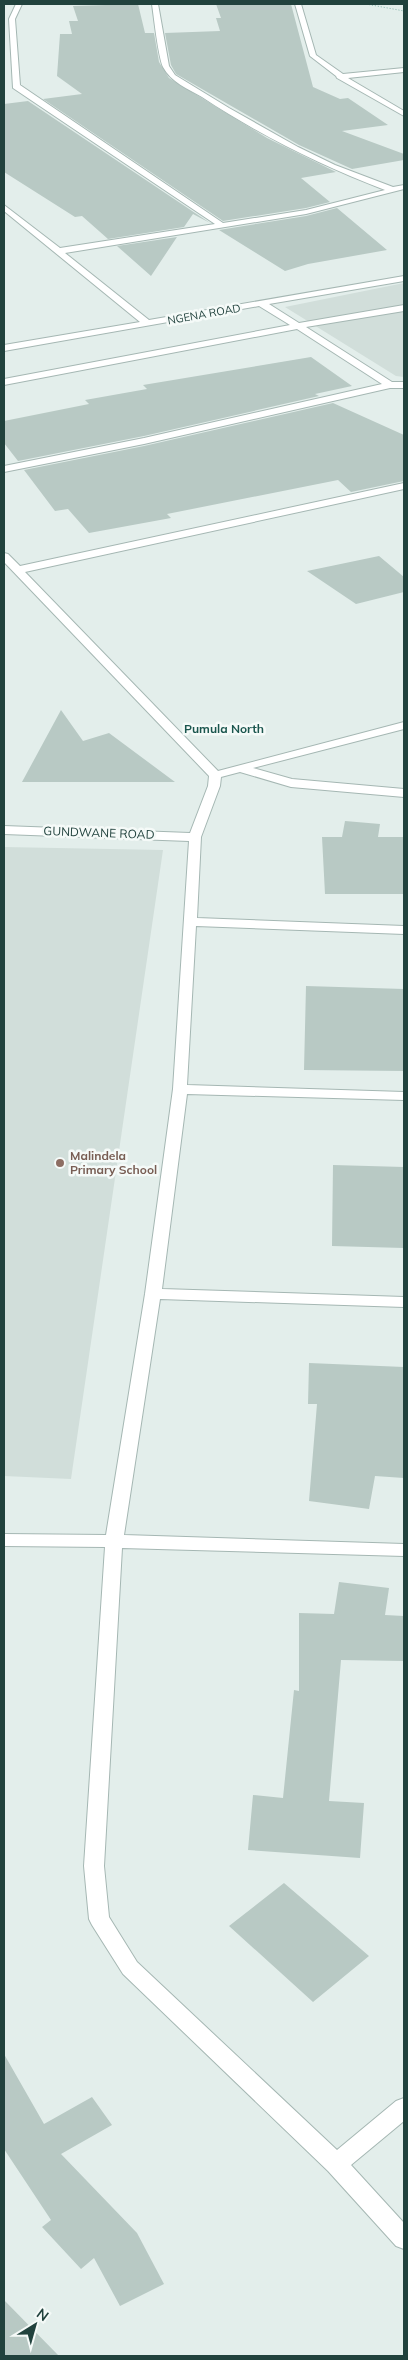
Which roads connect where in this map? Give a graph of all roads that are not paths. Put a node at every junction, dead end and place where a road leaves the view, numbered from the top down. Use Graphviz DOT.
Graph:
graph roads {
  1 [pos="19,4"];
  2 [pos="155,4"];
  3 [pos="298,4"];
  4 [pos="404,70"];
  5 [pos="339,76"];
  6 [pos="404,114"];
  7 [pos="404,186"];
  8 [pos="393,190"];
  9 [pos="4,207"];
  10 [pos="223,226"];
  11 [pos="60,251"];
  12 [pos="404,278"];
  13 [pos="262,304"];
  14 [pos="404,308"];
  15 [pos="148,324"];
  16 [pos="298,326"];
  17 [pos="4,348"];
  18 [pos="4,382"];
  19 [pos="390,385"];
  20 [pos="404,385"];
  21 [pos="4,469"];
  22 [pos="404,486"];
  23 [pos="4,556"];
  24 [pos="18,570"];
  25 [pos="404,725"];
  26 [pos="242,769"];
  27 [pos="215,774"];
  28 [pos="404,793"];
  29 [pos="4,830"];
  30 [pos="195,837"];
  31 [pos="190,922"];
  32 [pos="404,930"];
  33 [pos="180,1089"];
  34 [pos="404,1096"];
  35 [pos="153,1294"];
  36 [pos="404,1302"];
  37 [pos="4,1540"];
  38 [pos="114,1541"];
  39 [pos="404,1550"];
  40 [pos="404,2108"];
  41 [pos="336,2164"];
  42 [pos="404,2239"];
  1 -- 10 [label="street"];
  2 -- 8 [label="street"];
  3 -- 5 [label="street"];
  4 -- 5 [label="street"];
  5 -- 6 [label="street"];
  7 -- 8 [label="street"];
  8 -- 10 [label="street"];
  9 -- 11 [label="street"];
  10 -- 11 [label="street"];
  11 -- 15 [label="street"];
  12 -- 13 [label="street, NGENA ROAD"];
  13 -- 15 [label="street, NGENA ROAD"];
  13 -- 16 [label="street"];
  14 -- 16 [label="street"];
  15 -- 17 [label="street, NGENA ROAD"];
  16 -- 18 [label="street"];
  16 -- 19 [label="street"];
  19 -- 20 [label="street"];
  19 -- 21 [label="street"];
  22 -- 24 [label="street"];
  23 -- 24 [label="street"];
  24 -- 27 [label="street"];
  25 -- 26 [label="street"];
  26 -- 27 [label="street"];
  26 -- 28 [label="street"];
  27 -- 30 [label="street"];
  29 -- 30 [label="street, GUNDWANE ROAD"];
  30 -- 31 [label="street"];
  31 -- 32 [label="street"];
  31 -- 33 [label="street"];
  33 -- 34 [label="street"];
  33 -- 35 [label="street"];
  35 -- 36 [label="street"];
  35 -- 38 [label="street"];
  37 -- 38 [label="street"];
  38 -- 39 [label="street"];
  38 -- 41 [label="street"];
  40 -- 41 [label="street"];
  41 -- 42 [label="street"];
}
